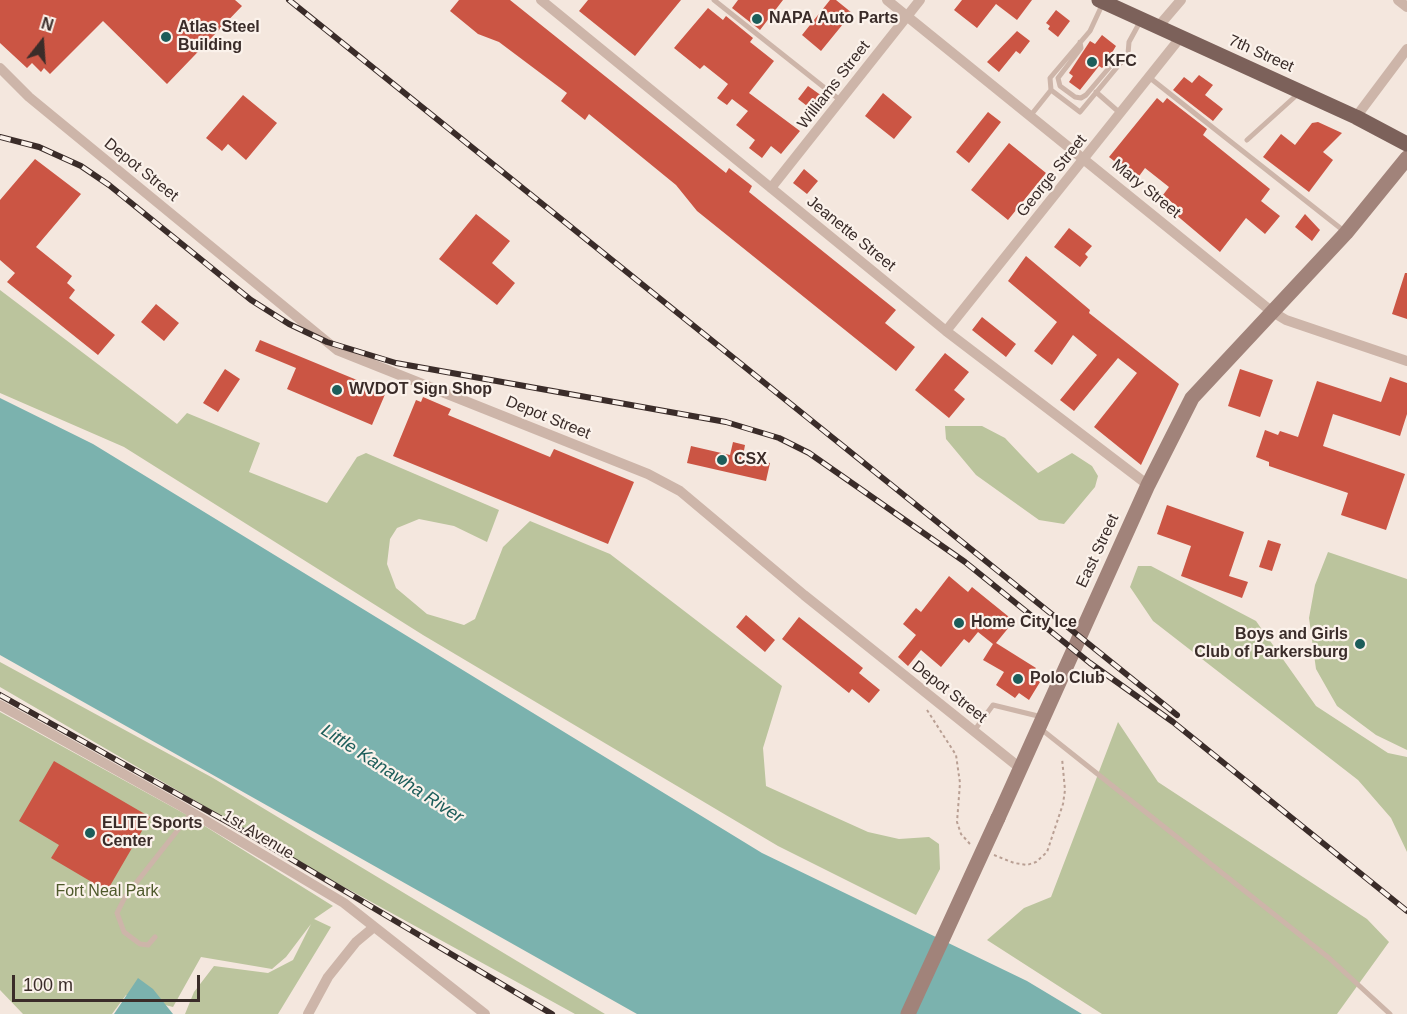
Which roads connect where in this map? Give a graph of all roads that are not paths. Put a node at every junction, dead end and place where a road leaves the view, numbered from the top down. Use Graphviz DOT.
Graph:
graph roads {
  1 [pos="541,0"];
  2 [pos="714,0"];
  3 [pos="887,0"];
  4 [pos="920,0"];
  5 [pos="1181,0"];
  6 [pos="1398,0"];
  7 [pos="1102,1"];
  8 [pos="1407,7"];
  9 [pos="907,16"];
  10 [pos="1141,20"];
  11 [pos="1158,28"];
  12 [pos="1180,38"];
  13 [pos="1080,42"];
  14 [pos="1407,49"];
  15 [pos="1120,63"];
  16 [pos="0,68"];
  17 [pos="1150,78"];
  18 [pos="1051,90"];
  19 [pos="1096,92"];
  20 [pos="1300,92"];
  21 [pos="841,100"];
  22 [pos="1121,114"];
  23 [pos="1031,115"];
  24 [pos="1356,117"];
  25 [pos="1247,140"];
  26 [pos="1407,144"];
  27 [pos="1407,158"];
  28 [pos="1085,159"];
  29 [pos="771,188"];
  30 [pos="1346,233"];
  31 [pos="1271,311"];
  32 [pos="946,331"];
  33 [pos="1407,361"];
  34 [pos="1148,485"];
  35 [pos="0,705"];
  36 [pos="1040,722"];
  37 [pos="974,731"];
  38 [pos="1020,768"];
  39 [pos="192,812"];
  40 [pos="374,927"];
  41 [pos="155,937"];
  42 [pos="308,1014"];
  43 [pos="485,1014"];
  44 [pos="908,1014"];
  45 [pos="1390,1014"];
  1 -- 29 [label="street, Jeanette Street"];
  2 -- 21 [label="lane"];
  3 -- 9 [label="street, Mary Street"];
  4 -- 9 [label="street, Williams Street"];
  5 -- 11 [label="street"];
  6 -- 8 [label="street"];
  7 -- 10 [label="main road, 7th Street"];
  7 -- 13 [label="lane"];
  9 -- 21 [label="street, Williams Street"];
  9 -- 23 [label="street, Mary Street"];
  10 -- 11 [label="main road, 7th Street"];
  10 -- 15 [label="lane"];
  11 -- 12 [label="main road, 7th Street"];
  12 -- 17 [label="street, George Street"];
  12 -- 20 [label="main road, 7th Street"];
  13 -- 15 [label="lane"];
  13 -- 18 [label="lane"];
  14 -- 24 [label="street"];
  15 -- 19 [label="lane"];
  16 -- 37 [label="street, Depot Street"];
  17 -- 22 [label="street, George Street"];
  17 -- 30 [label="lane"];
  18 -- 19 [label="lane"];
  18 -- 23 [label="lane"];
  19 -- 22 [label="lane"];
  20 -- 24 [label="main road, 7th Street"];
  20 -- 25 [label="lane"];
  21 -- 29 [label="street, Williams Street"];
  22 -- 28 [label="street, George Street"];
  23 -- 28 [label="street, Mary Street"];
  24 -- 26 [label="main road, 7th Street"];
  27 -- 30 [label="main road, East Street"];
  28 -- 31 [label="street, Mary Street"];
  28 -- 32 [label="street, George Street"];
  29 -- 32 [label="street, Jeanette Street"];
  30 -- 31 [label="main road, East Street"];
  31 -- 33 [label="street, Mary Street"];
  31 -- 34 [label="main road, East Street"];
  32 -- 34 [label="street, Jeanette Street"];
  34 -- 36 [label="main road, East Street"];
  35 -- 39 [label="street, 1st Avenue"];
  36 -- 37 [label="lane"];
  36 -- 38 [label="main road, East Street"];
  36 -- 45 [label="lane"];
  37 -- 38 [label="street, Depot Street"];
  38 -- 44 [label="main road, East Street, bridge"];
  39 -- 40 [label="street, 1st Avenue"];
  39 -- 41 [label="lane"];
  40 -- 42 [label="street"];
  40 -- 43 [label="street, 1st Avenue"];
}
